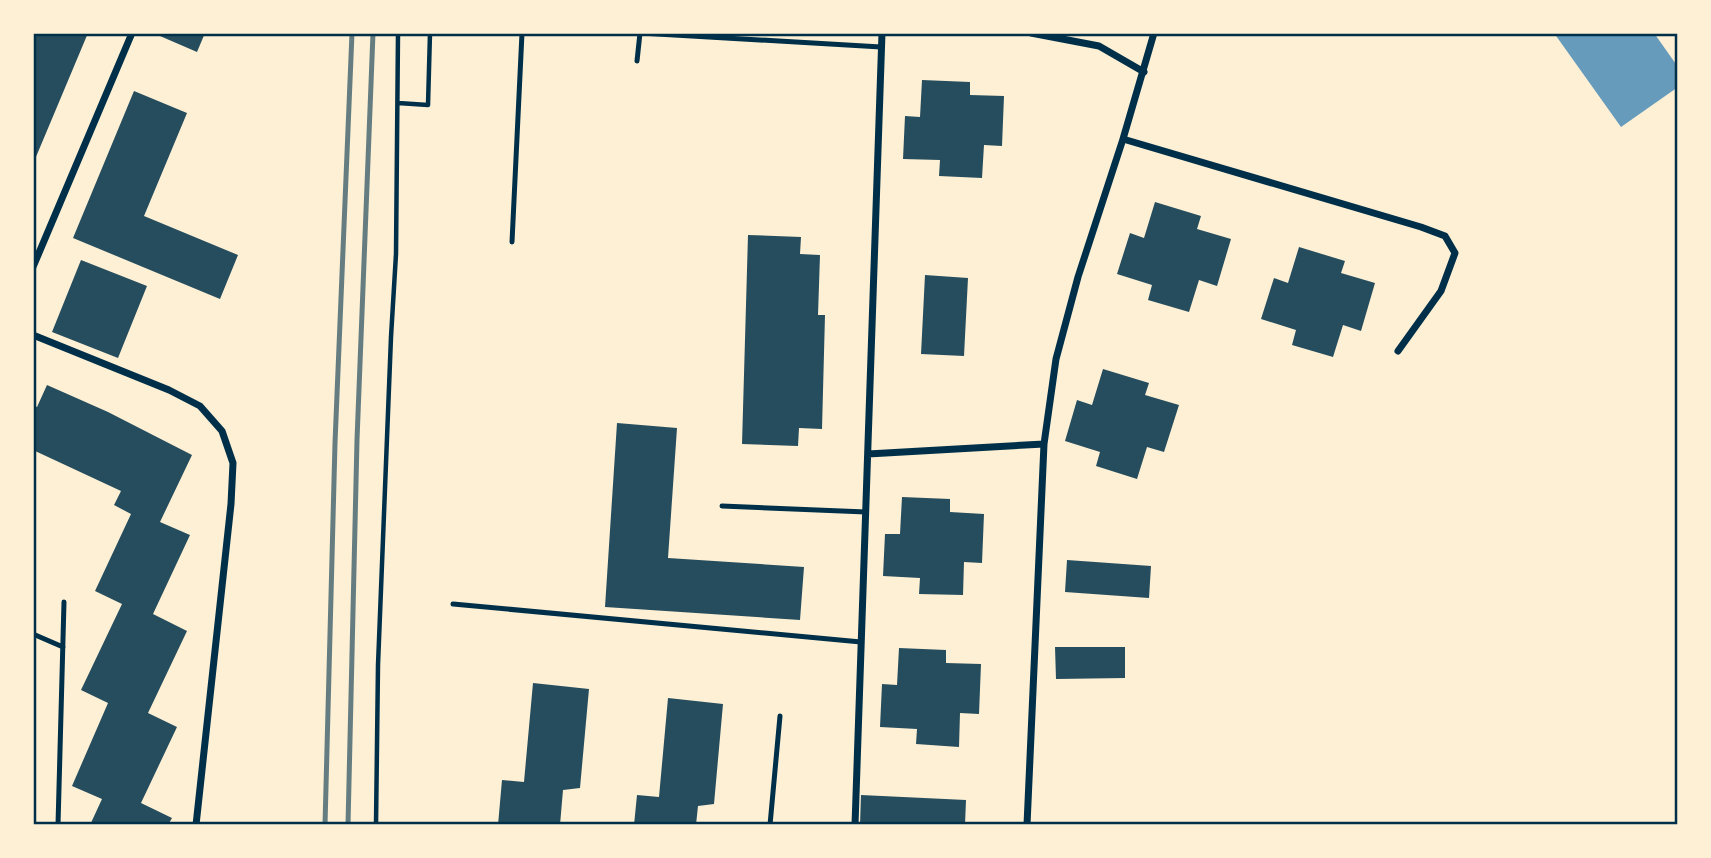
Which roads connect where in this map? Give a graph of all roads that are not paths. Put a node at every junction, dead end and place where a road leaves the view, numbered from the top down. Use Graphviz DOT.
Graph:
graph roads {
  1 [pos="132,33"];
  2 [pos="522,33"];
  3 [pos="882,33"];
  4 [pos="1031,33"];
  5 [pos="1154,33"];
  6 [pos="881,47"];
  7 [pos="636,61"];
  8 [pos="1144,72"];
  9 [pos="1123,139"];
  10 [pos="512,242"];
  11 [pos="33,267"];
  12 [pos="33,335"];
  13 [pos="1398,351"];
  14 [pos="1044,444"];
  15 [pos="868,454"];
  16 [pos="722,506"];
  17 [pos="866,512"];
  18 [pos="64,602"];
  19 [pos="453,604"];
  20 [pos="33,634"];
  21 [pos="861,642"];
  22 [pos="63,647"];
  23 [pos="780,716"];
  24 [pos="58,825"];
  25 [pos="196,825"];
  26 [pos="770,825"];
  27 [pos="855,825"];
  28 [pos="1027,825"];
  1 -- 11 [label="street"];
  2 -- 10 [label="lane"];
  3 -- 6 [label="street"];
  4 -- 8 [label="street"];
  5 -- 8 [label="street"];
  6 -- 7 [label="lane"];
  6 -- 15 [label="street"];
  8 -- 9 [label="street"];
  9 -- 13 [label="street"];
  9 -- 14 [label="street"];
  12 -- 25 [label="street"];
  14 -- 15 [label="street"];
  14 -- 28 [label="street"];
  15 -- 17 [label="street"];
  16 -- 17 [label="lane"];
  17 -- 21 [label="street"];
  18 -- 22 [label="lane"];
  19 -- 21 [label="lane"];
  20 -- 22 [label="lane"];
  21 -- 27 [label="street"];
  22 -- 24 [label="lane"];
  23 -- 26 [label="lane"];
}
